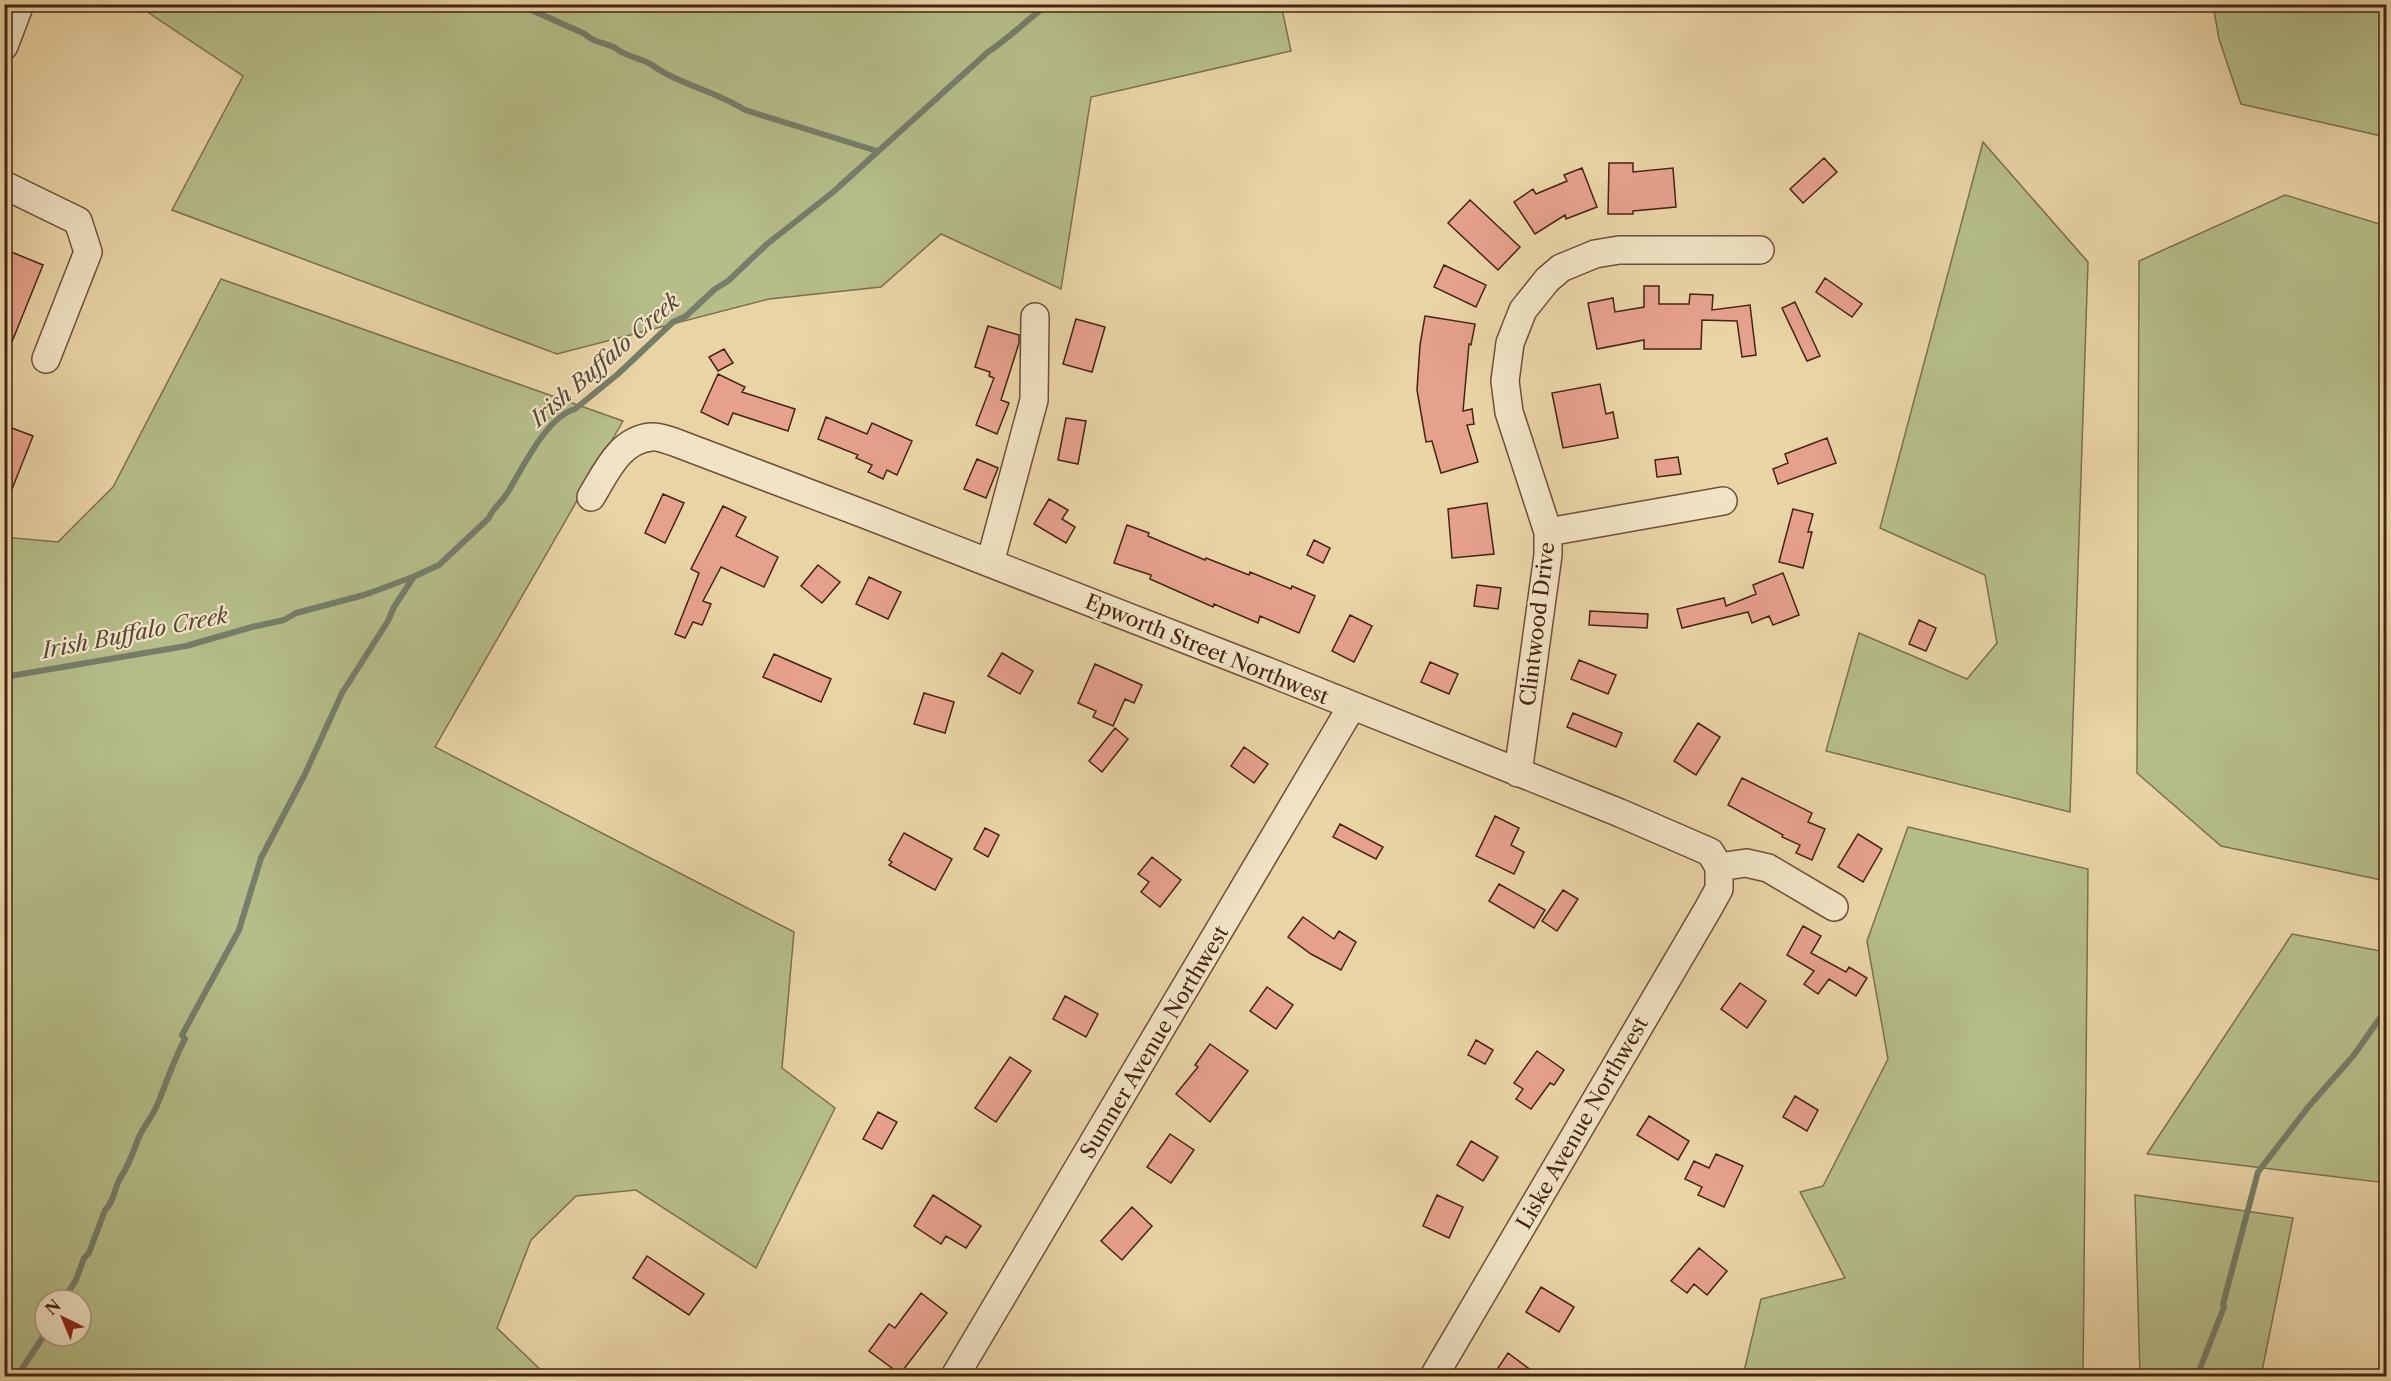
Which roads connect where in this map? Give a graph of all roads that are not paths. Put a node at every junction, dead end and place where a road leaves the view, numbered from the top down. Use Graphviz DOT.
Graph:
graph roads {
  1 [pos="20,4"];
  2 [pos="4,46"];
  3 [pos="4,185"];
  4 [pos="1760,250"];
  5 [pos="1035,317"];
  6 [pos="46,359"];
  7 [pos="591,497"];
  8 [pos="1723,501"];
  9 [pos="1548,532"];
  10 [pos="990,563"];
  11 [pos="1352,706"];
  12 [pos="1518,773"];
  13 [pos="1719,867"];
  14 [pos="1834,907"];
  15 [pos="955,1377"];
  16 [pos="1434,1377"];
  1 -- 2 [label="street"];
  3 -- 6 [label="street"];
  4 -- 9 [label="street, Clintwood Drive"];
  5 -- 10 [label="street"];
  7 -- 10 [label="street, Epworth Street Northwest"];
  8 -- 9 [label="street"];
  9 -- 12 [label="street, Clintwood Drive"];
  10 -- 11 [label="street, Epworth Street Northwest"];
  11 -- 12 [label="street, Epworth Street Northwest"];
  11 -- 15 [label="street, Sumner Avenue Northwest"];
  12 -- 13 [label="street, Epworth Street Northwest"];
  13 -- 14 [label="street"];
  13 -- 16 [label="street, Liske Avenue Northwest"];
}
